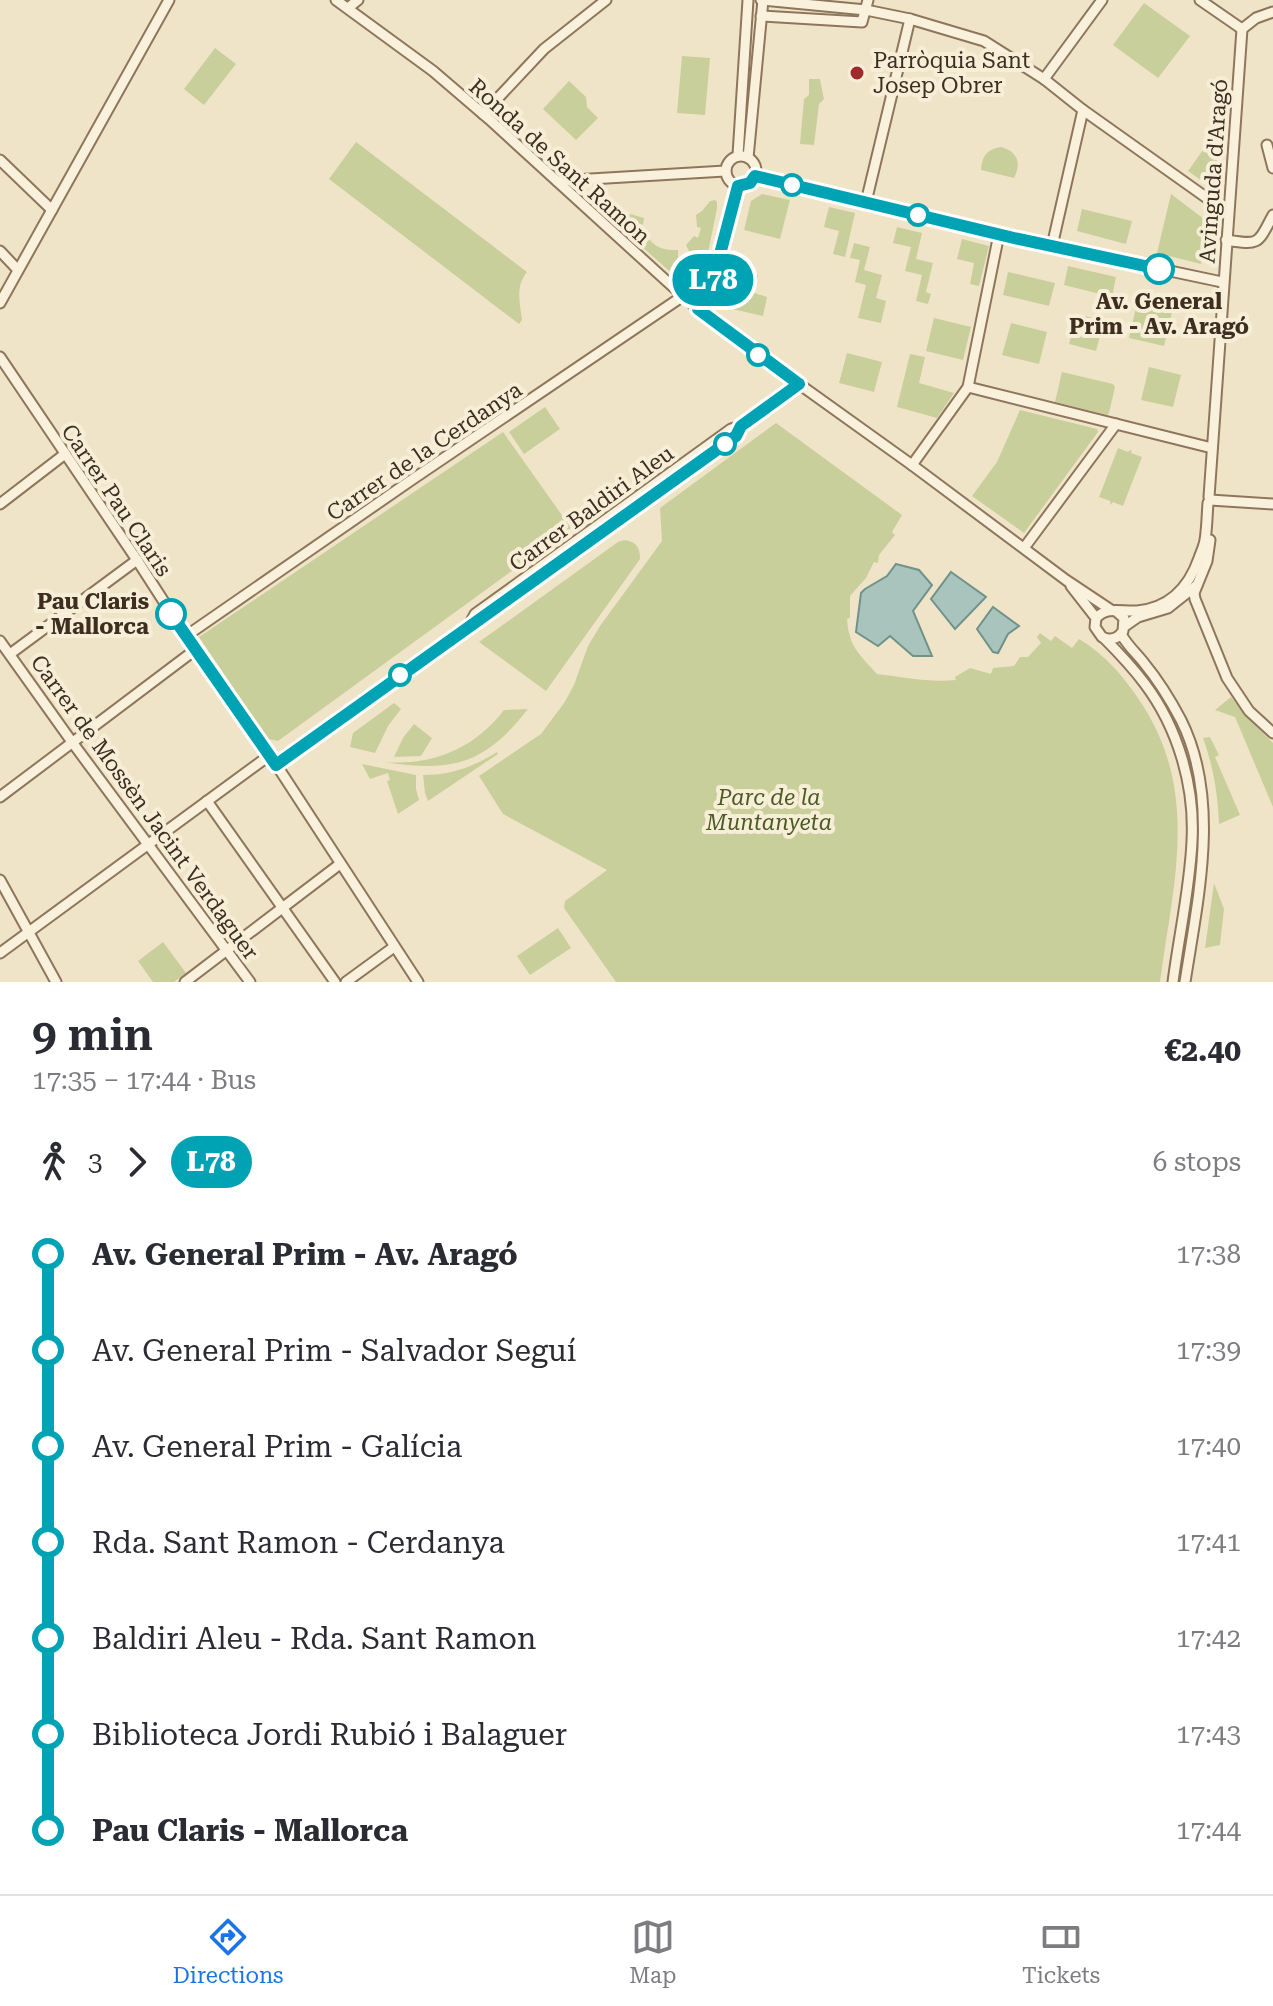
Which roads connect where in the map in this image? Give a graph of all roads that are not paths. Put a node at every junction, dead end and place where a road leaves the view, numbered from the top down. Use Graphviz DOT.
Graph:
graph roads {
  1 [pos="169,0"];
  2 [pos="338,0"];
  3 [pos="358,0"];
  4 [pos="606,0"];
  5 [pos="748,0"];
  6 [pos="762,0"];
  7 [pos="1102,0"];
  8 [pos="1200,0"];
  9 [pos="867,5"];
  10 [pos="348,8"];
  11 [pos="1273,12"];
  12 [pos="761,16"];
  13 [pos="910,19"];
  14 [pos="1242,29"];
  15 [pos="1044,79"];
  16 [pos="1083,110"];
  17 [pos="483,114"];
  18 [pos="1267,145"];
  19 [pos="743,156"];
  20 [pos="0,160"];
  21 [pos="1273,168"];
  22 [pos="725,171"];
  23 [pos="755,176"];
  24 [pos="557,181"];
  25 [pos="738,186"];
  26 [pos="866,202"];
  27 [pos="52,210"];
  28 [pos="1228,213"];
  29 [pos="1273,215"];
  30 [pos="999,234"];
  31 [pos="1226,240"];
  32 [pos="1052,246"];
  33 [pos="0,251"];
  34 [pos="18,270"];
  35 [pos="1222,282"];
  36 [pos="683,296"];
  37 [pos="0,303"];
  38 [pos="698,309"];
  39 [pos="0,357"];
  40 [pos="799,384"];
  41 [pos="968,387"];
  42 [pos="1116,424"];
  43 [pos="1212,448"];
  44 [pos="65,454"];
  45 [pos="1211,462"];
  46 [pos="912,465"];
  47 [pos="1273,496"];
  48 [pos="1212,500"];
  49 [pos="0,504"];
  50 [pos="1268,504"];
  51 [pos="1024,548"];
  52 [pos="1199,557"];
  53 [pos="137,560"];
  54 [pos="1066,580"];
  55 [pos="1196,588"];
  56 [pos="1113,610"];
  57 [pos="1096,618"];
  58 [pos="1204,620"];
  59 [pos="1126,627"];
  60 [pos="186,636"];
  61 [pos="1104,638"];
  62 [pos="0,641"];
  63 [pos="195,650"];
  64 [pos="10,654"];
  65 [pos="1273,733"];
  66 [pos="72,742"];
  67 [pos="270,755"];
  68 [pos="276,765"];
  69 [pos="0,797"];
  70 [pos="207,801"];
  71 [pos="149,844"];
  72 [pos="340,864"];
  73 [pos="0,880"];
  74 [pos="283,909"];
  75 [pos="28,932"];
  76 [pos="394,947"];
  77 [pos="227,950"];
  78 [pos="0,953"];
  79 [pos="56,982"];
  80 [pos="185,982"];
  81 [pos="250,982"];
  82 [pos="335,982"];
  83 [pos="346,982"];
  84 [pos="418,982"];
  85 [pos="1173,982"];
  86 [pos="1185,982"];
  1 -- 27 [label="street"];
  2 -- 10 [label="street, Ronda de Sant Ramon"];
  3 -- 10 [label="street"];
  4 -- 17 [label="street"];
  5 -- 19 [label="street"];
  6 -- 9 [label="street"];
  6 -- 12 [label="street"];
  7 -- 15 [label="street"];
  8 -- 14 [label="street"];
  9 -- 12 [label="street"];
  9 -- 13 [label="street"];
  10 -- 17 [label="street, Ronda de Sant Ramon"];
  11 -- 14 [label="street"];
  12 -- 19 [label="street"];
  13 -- 15 [label="street"];
  13 -- 26 [label="street"];
  14 -- 28 [label="street, Avinguda d'Aragó"];
  15 -- 16 [label="street"];
  16 -- 28 [label="street"];
  16 -- 32 [label="street"];
  17 -- 24 [label="street, Ronda de Sant Ramon"];
  18 -- 21 [label="street"];
  19 -- 22 [label="street"];
  19 -- 23 [label="street"];
  20 -- 27 [label="street"];
  22 -- 24 [label="street"];
  22 -- 25 [label="street"];
  23 -- 25 [label="street"];
  23 -- 26 [label="street"];
  24 -- 36 [label="street, Ronda de Sant Ramon"];
  25 -- 38 [label="street"];
  26 -- 30 [label="street"];
  27 -- 34 [label="street"];
  28 -- 31 [label="street, Avinguda d'Aragó"];
  29 -- 31 [label="street"];
  30 -- 32 [label="street"];
  30 -- 41 [label="street"];
  31 -- 35 [label="street, Avinguda d'Aragó"];
  32 -- 35 [label="street"];
  33 -- 34 [label="street"];
  34 -- 37 [label="street"];
  35 -- 43 [label="street, Avinguda d'Aragó"];
  36 -- 38 [label="street, Ronda de Sant Ramon"];
  36 -- 60 [label="street, Carrer de la Cerdanya"];
  38 -- 40 [label="street, Ronda de Sant Ramon"];
  39 -- 44 [label="street, Carrer Pau Claris"];
  40 -- 46 [label="street, Ronda de Sant Ramon"];
  40 -- 68 [label="street, Carrer Baldiri Aleu"];
  41 -- 42 [label="street"];
  41 -- 46 [label="street"];
  42 -- 43 [label="street"];
  42 -- 51 [label="street"];
  43 -- 45 [label="street, Avinguda d'Aragó"];
  44 -- 49 [label="street"];
  44 -- 53 [label="street, Carrer Pau Claris"];
  45 -- 48 [label="street, Avinguda d'Aragó"];
  45 -- 52 [label="street, Avinguda d'Aragó"];
  46 -- 51 [label="street, Ronda de Sant Ramon"];
  47 -- 50 [label="street"];
  48 -- 50 [label="street"];
  48 -- 52 [label="street, Avinguda d'Aragó"];
  48 -- 55 [label="street, Avinguda d'Aragó"];
  51 -- 54 [label="street, Ronda de Sant Ramon"];
  52 -- 56 [label="street, Avinguda d'Aragó"];
  53 -- 60 [label="street, Carrer Pau Claris"];
  53 -- 64 [label="street"];
  54 -- 56 [label="street, Ronda de Sant Ramon"];
  54 -- 57 [label="street, Ronda de Sant Ramon"];
  55 -- 58 [label="street"];
  55 -- 59 [label="street"];
  56 -- 57 [label="street"];
  56 -- 59 [label="street, Ronda de Sant Ramon"];
  57 -- 61 [label="street, Ronda de Sant Ramon"];
  58 -- 59 [label="street"];
  58 -- 65 [label="street"];
  59 -- 61 [label="street"];
  59 -- 86 [label="street, Ronda de Sant Ramon"];
  60 -- 63 [label="street, Carrer Pau Claris"];
  61 -- 85 [label="street, Ronda de Sant Ramon"];
  62 -- 64 [label="street, Carrer de Mossèn Jacint Verdaguer"];
  63 -- 66 [label="street"];
  63 -- 67 [label="street, Carrer Pau Claris"];
  64 -- 66 [label="street, Carrer de Mossèn Jacint Verdaguer"];
  66 -- 69 [label="street"];
  66 -- 71 [label="street, Carrer de Mossèn Jacint Verdaguer"];
  67 -- 68 [label="street, Carrer Pau Claris"];
  67 -- 70 [label="street"];
  68 -- 72 [label="street, Carrer Pau Claris"];
  70 -- 71 [label="street"];
  70 -- 74 [label="street"];
  71 -- 75 [label="street"];
  71 -- 77 [label="street, Carrer de Mossèn Jacint Verdaguer"];
  72 -- 74 [label="street"];
  72 -- 76 [label="street, Carrer Pau Claris"];
  73 -- 75 [label="street"];
  74 -- 77 [label="street"];
  74 -- 82 [label="street"];
  75 -- 78 [label="street"];
  75 -- 79 [label="street"];
  76 -- 83 [label="street"];
  76 -- 84 [label="street, Carrer Pau Claris"];
  77 -- 80 [label="street"];
  77 -- 81 [label="street, Carrer de Mossèn Jacint Verdaguer"];
}
